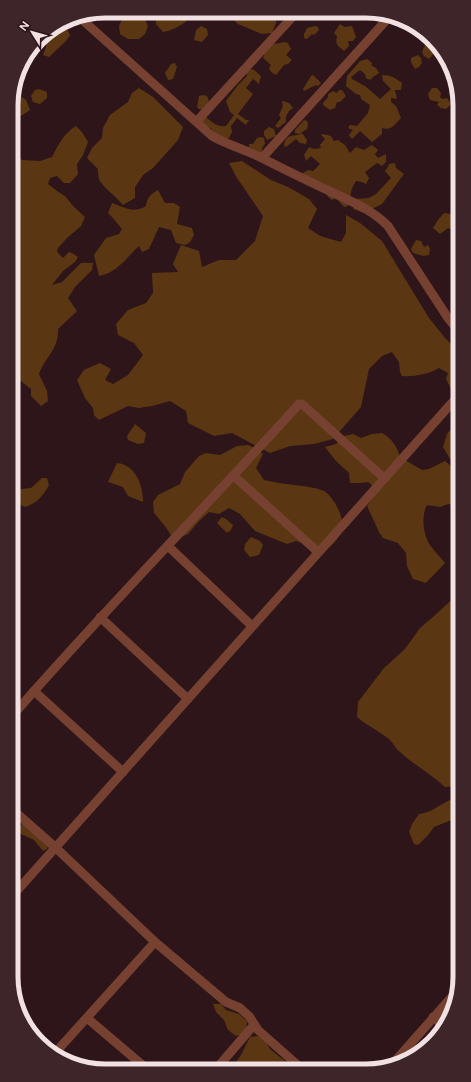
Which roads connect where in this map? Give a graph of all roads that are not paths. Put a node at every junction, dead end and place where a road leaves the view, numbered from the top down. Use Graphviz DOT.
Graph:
graph roads {
  1 [pos="291,18"];
  2 [pos="84,21"];
  3 [pos="386,21"];
  4 [pos="197,121"];
  5 [pos="262,158"];
  6 [pos="453,324"];
  7 [pos="453,402"];
  8 [pos="234,476"];
  9 [pos="384,478"];
  10 [pos="168,546"];
  11 [pos="318,552"];
  12 [pos="100,617"];
  13 [pos="252,626"];
  14 [pos="34,691"];
  15 [pos="188,699"];
  16 [pos="18,709"];
  17 [pos="123,772"];
  18 [pos="18,814"];
  19 [pos="56,848"];
  20 [pos="18,890"];
  21 [pos="155,942"];
  22 [pos="450,998"];
  23 [pos="433,1017"];
  24 [pos="87,1018"];
  25 [pos="440,1022"];
  26 [pos="254,1025"];
  27 [pos="58,1050"];
  28 [pos="397,1058"];
  29 [pos="141,1064"];
  30 [pos="220,1064"];
  31 [pos="296,1064"];
  1 -- 4 [label="street"];
  2 -- 4 [label="street"];
  3 -- 5 [label="street"];
  4 -- 5 [label="street"];
  5 -- 6 [label="street"];
  7 -- 9 [label="street"];
  8 -- 9 [label="street"];
  8 -- 10 [label="street"];
  8 -- 11 [label="street"];
  9 -- 11 [label="street"];
  10 -- 12 [label="street"];
  10 -- 13 [label="street"];
  11 -- 13 [label="street"];
  12 -- 14 [label="street"];
  12 -- 15 [label="street"];
  13 -- 15 [label="street"];
  14 -- 16 [label="street"];
  14 -- 17 [label="street"];
  15 -- 17 [label="street"];
  17 -- 19 [label="street"];
  18 -- 19 [label="street"];
  19 -- 20 [label="street"];
  19 -- 21 [label="street"];
  21 -- 24 [label="street"];
  21 -- 26 [label="street"];
  22 -- 23 [label="street"];
  23 -- 25 [label="street"];
  23 -- 28 [label="street"];
  24 -- 27 [label="street"];
  24 -- 29 [label="street"];
  26 -- 30 [label="street"];
  26 -- 31 [label="street"];
}
